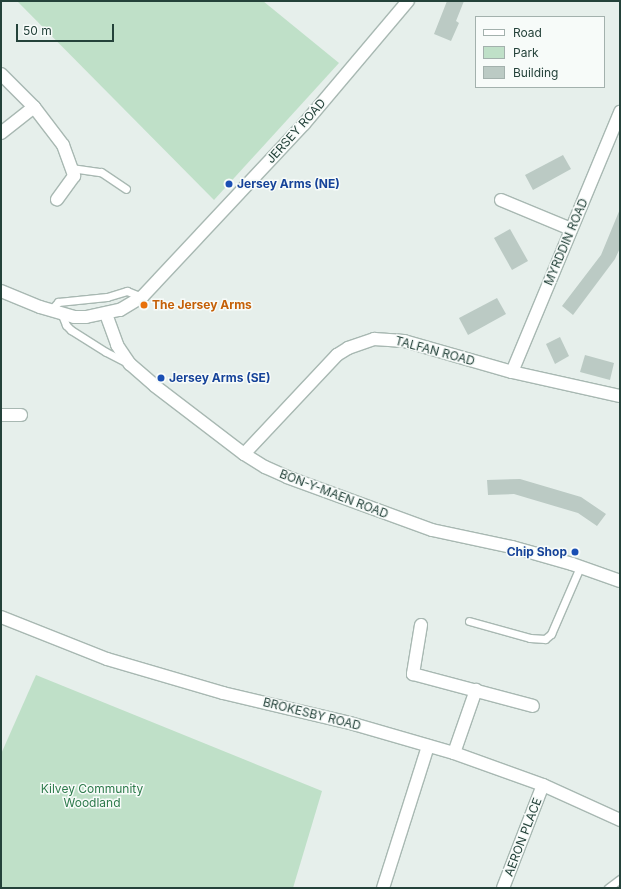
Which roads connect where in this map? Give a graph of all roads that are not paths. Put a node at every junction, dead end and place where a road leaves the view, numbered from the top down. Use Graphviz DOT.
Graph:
graph roads {
  1 [pos="408,1"];
  2 [pos="1,74"];
  3 [pos="34,107"];
  4 [pos="620,112"];
  5 [pos="1,134"];
  6 [pos="71,168"];
  7 [pos="126,189"];
  8 [pos="57,199"];
  9 [pos="501,200"];
  10 [pos="571,229"];
  11 [pos="1,291"];
  12 [pos="142,297"];
  13 [pos="50,311"];
  14 [pos="106,314"];
  15 [pos="62,315"];
  16 [pos="130,364"];
  17 [pos="512,372"];
  18 [pos="620,396"];
  19 [pos="1,415"];
  20 [pos="20,415"];
  21 [pos="244,454"];
  22 [pos="580,567"];
  23 [pos="620,582"];
  24 [pos="1,617"];
  25 [pos="469,621"];
  26 [pos="421,625"];
  27 [pos="476,690"];
  28 [pos="533,706"];
  29 [pos="428,746"];
  30 [pos="454,754"];
  31 [pos="543,785"];
  32 [pos="620,820"];
  33 [pos="620,879"];
  34 [pos="384,888"];
  35 [pos="503,888"];
  36 [pos="608,888"];
  1 -- 12 [label="street, JERSEY ROAD"];
  2 -- 3 [label="street"];
  3 -- 5 [label="street"];
  3 -- 6 [label="street"];
  4 -- 10 [label="street, MYRDDIN ROAD"];
  6 -- 7 [label="lane"];
  6 -- 8 [label="street"];
  9 -- 10 [label="street"];
  10 -- 17 [label="street, MYRDDIN ROAD"];
  11 -- 13 [label="street, JERSEY ROAD"];
  12 -- 13 [label="lane"];
  12 -- 14 [label="street, JERSEY ROAD"];
  13 -- 15 [label="street, JERSEY ROAD"];
  14 -- 15 [label="street, JERSEY ROAD"];
  14 -- 16 [label="street, BON-Y-MAEN ROAD"];
  15 -- 16 [label="lane"];
  16 -- 21 [label="street, BON-Y-MAEN ROAD"];
  17 -- 18 [label="street, TALFAN ROAD"];
  17 -- 21 [label="street, TALFAN ROAD"];
  19 -- 20 [label="street"];
  21 -- 22 [label="street, BON-Y-MAEN ROAD"];
  22 -- 23 [label="street, BON-Y-MAEN ROAD"];
  22 -- 25 [label="lane"];
  24 -- 29 [label="street, BROKESBY ROAD"];
  26 -- 27 [label="street"];
  27 -- 28 [label="street"];
  27 -- 30 [label="street"];
  29 -- 30 [label="street, BROKESBY ROAD"];
  29 -- 34 [label="street"];
  30 -- 31 [label="street, BROKESBY ROAD"];
  31 -- 32 [label="street, BROKESBY ROAD"];
  31 -- 35 [label="street, AERON PLACE"];
  33 -- 36 [label="lane"];
}
